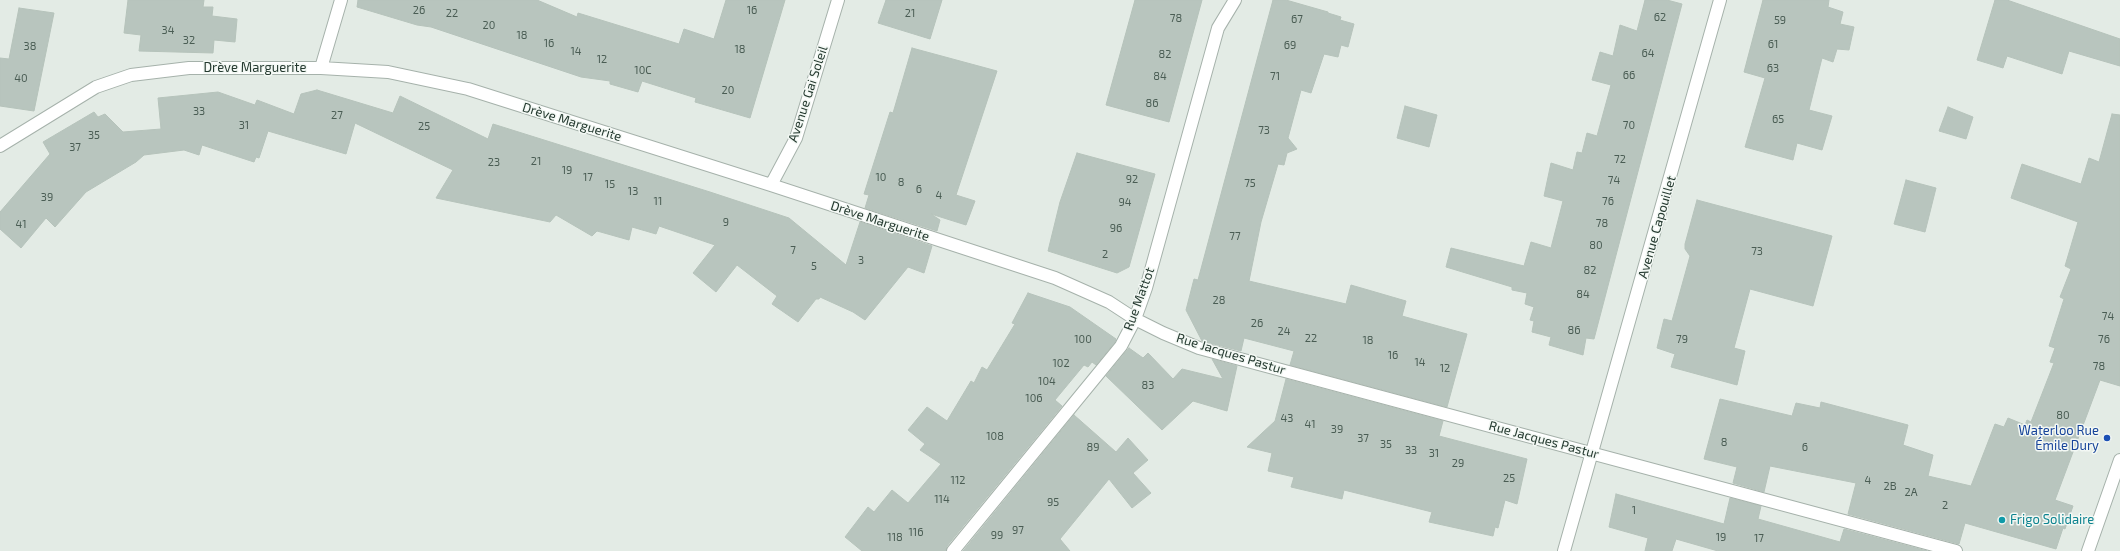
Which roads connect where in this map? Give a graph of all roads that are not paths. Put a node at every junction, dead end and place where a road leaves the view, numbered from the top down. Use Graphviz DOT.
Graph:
graph roads {
  1 [pos="341,0"];
  2 [pos="838,0"];
  3 [pos="1235,0"];
  4 [pos="1720,0"];
  5 [pos="321,68"];
  6 [pos="0,146"];
  7 [pos="771,185"];
  8 [pos="1135,319"];
  9 [pos="1592,453"];
  10 [pos="2120,460"];
  11 [pos="953,551"];
  12 [pos="1564,551"];
  13 [pos="1956,551"];
  14 [pos="2088,551"];
  1 -- 5 [label="street"];
  2 -- 7 [label="street, Avenue Gai Soleil"];
  3 -- 8 [label="street, Rue Mattot"];
  4 -- 9 [label="street, Avenue Capouillet"];
  5 -- 6 [label="street, Drève Marguerite"];
  5 -- 7 [label="street, Drève Marguerite"];
  7 -- 8 [label="street, Drève Marguerite"];
  8 -- 9 [label="street, Rue Jacques Pastur"];
  8 -- 11 [label="street, Rue Mattot"];
  9 -- 12 [label="street, Avenue Capouillet"];
  9 -- 13 [label="street, Rue Jacques Pastur"];
  10 -- 14 [label="street"];
}
